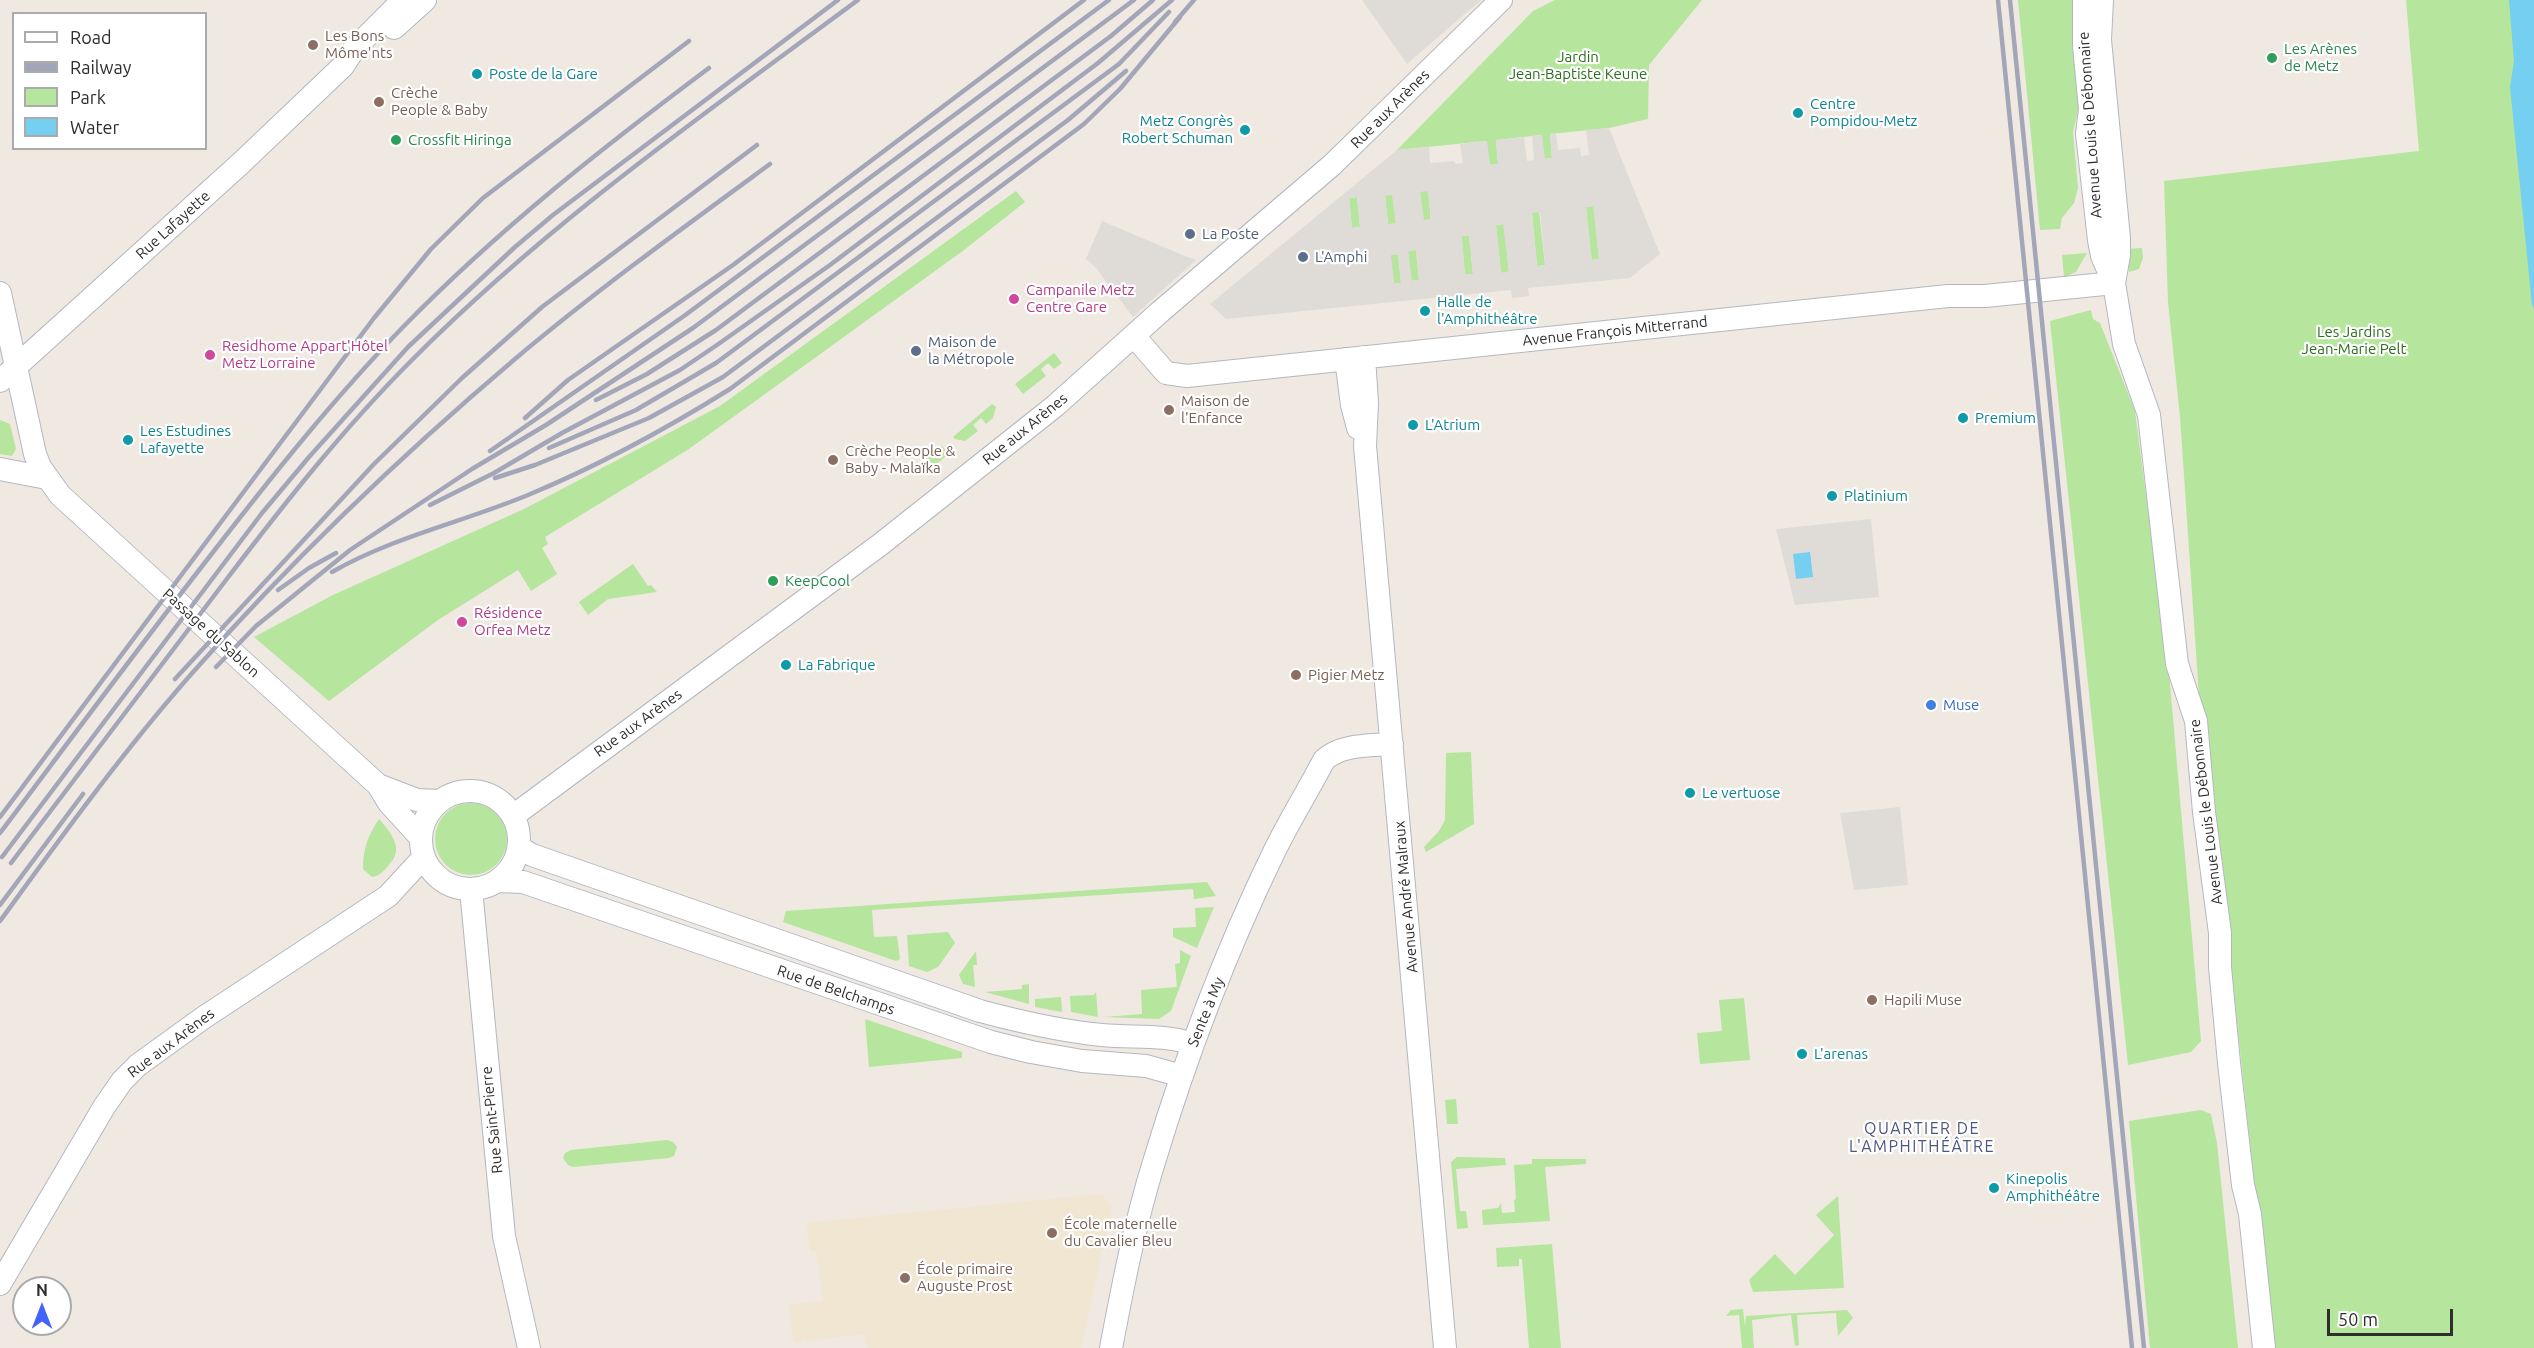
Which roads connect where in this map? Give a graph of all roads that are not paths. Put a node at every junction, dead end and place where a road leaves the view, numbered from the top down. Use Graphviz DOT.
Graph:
graph roads {
  1 [pos="1501,0"];
  2 [pos="2084,0"];
  3 [pos="2102,0"];
  4 [pos="418,1"];
  5 [pos="2114,283"];
  6 [pos="0,293"];
  7 [pos="1134,336"];
  8 [pos="1355,358"];
  9 [pos="9,374"];
  10 [pos="0,469"];
  11 [pos="47,478"];
  12 [pos="1392,744"];
  13 [pos="378,785"];
  14 [pos="440,801"];
  15 [pos="513,816"];
  16 [pos="519,847"];
  17 [pos="422,848"];
  18 [pos="438,877"];
  19 [pos="496,881"];
  20 [pos="471,889"];
  21 [pos="388,896"];
  22 [pos="742,928"];
  23 [pos="732,955"];
  24 [pos="945,999"];
  25 [pos="936,1024"];
  26 [pos="1193,1044"];
  27 [pos="1182,1076"];
  28 [pos="0,1284"];
  29 [pos="529,1348"];
  30 [pos="1111,1348"];
  31 [pos="1445,1348"];
  32 [pos="2264,1348"];
  1 -- 7 [label="street, Rue aux Arènes"];
  2 -- 5 [label="street, Avenue Louis le Débonnaire"];
  3 -- 5 [label="street, Avenue Louis le Débonnaire"];
  4 -- 9 [label="street, Rue Lafayette"];
  5 -- 8 [label="street, Avenue François Mitterrand"];
  5 -- 32 [label="street, Avenue Louis le Débonnaire"];
  6 -- 9 [label="street, Passage du Sablon"];
  7 -- 8 [label="street, Avenue François Mitterrand"];
  7 -- 15 [label="street, Rue aux Arènes"];
  8 -- 12 [label="street, Avenue André Malraux"];
  9 -- 11 [label="street, Passage du Sablon"];
  10 -- 11 [label="street"];
  11 -- 13 [label="street, Passage du Sablon"];
  12 -- 26 [label="street, Sente à My"];
  12 -- 31 [label="street, Avenue André Malraux"];
  13 -- 14 [label="street, Passage du Sablon"];
  13 -- 17 [label="street, Passage du Sablon"];
  14 -- 15 [label="street"];
  14 -- 17 [label="street"];
  15 -- 16 [label="street"];
  16 -- 19 [label="street"];
  16 -- 22 [label="street, Rue de Belchamps"];
  17 -- 18 [label="street"];
  17 -- 21 [label="street, Rue aux Arènes"];
  18 -- 20 [label="street"];
  18 -- 21 [label="street, Rue aux Arènes"];
  19 -- 20 [label="street"];
  19 -- 23 [label="street, Rue de Belchamps"];
  20 -- 29 [label="street, Rue Saint-Pierre"];
  21 -- 28 [label="street, Rue aux Arènes"];
  22 -- 23 [label="street"];
  22 -- 24 [label="street, Rue de Belchamps"];
  23 -- 25 [label="street, Rue de Belchamps"];
  24 -- 25 [label="street"];
  24 -- 26 [label="street, Rue de Belchamps"];
  25 -- 27 [label="street, Rue de Belchamps"];
  26 -- 27 [label="street, Sente à My"];
  27 -- 30 [label="street, Sente à My"];
}
